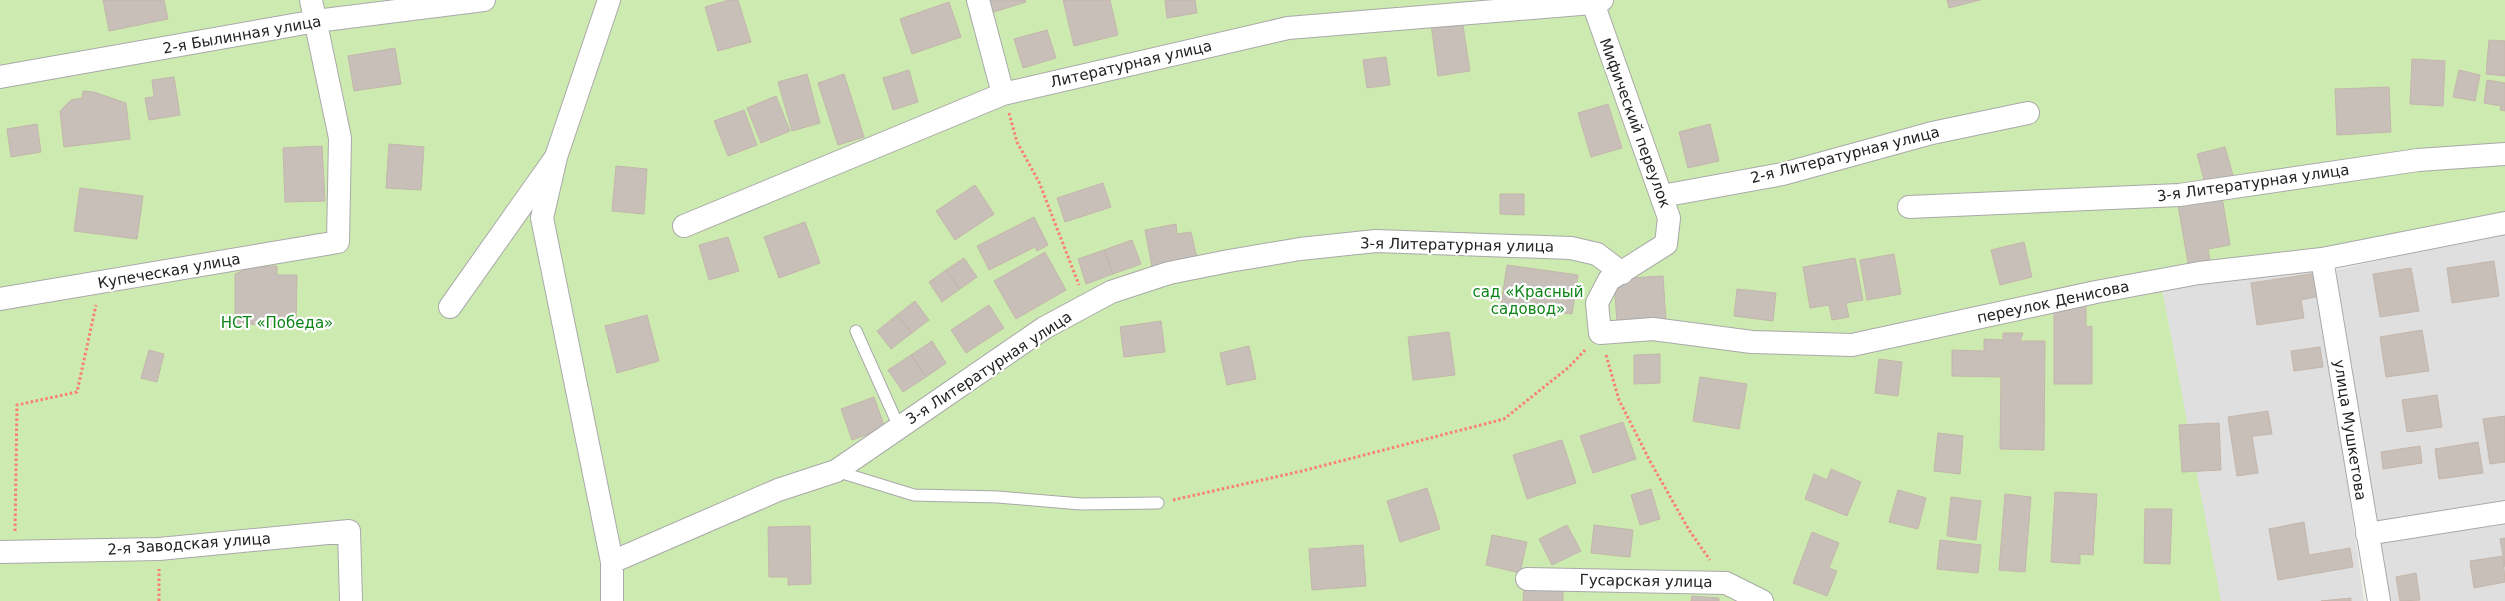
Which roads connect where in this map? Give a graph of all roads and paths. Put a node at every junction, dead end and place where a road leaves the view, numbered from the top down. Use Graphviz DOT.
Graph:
graph roads {
  1 [pos="484,0"];
  2 [pos="609,0"];
  3 [pos="978,0"];
  4 [pos="1595,1"];
  5 [pos="314,11"];
  6 [pos="0,77"];
  7 [pos="1003,94"];
  8 [pos="2028,113"];
  9 [pos="2505,154"];
  10 [pos="556,157"];
  11 [pos="1662,196"];
  12 [pos="1910,207"];
  13 [pos="2505,223"];
  14 [pos="684,226"];
  15 [pos="2322,259"];
  16 [pos="1622,273"];
  17 [pos="102,282"];
  18 [pos="0,299"];
  19 [pos="1087,305"];
  20 [pos="450,307"];
  21 [pos="856,331"];
  22 [pos="1600,333"];
  23 [pos="899,427"];
  24 [pos="836,471"];
  25 [pos="1158,503"];
  26 [pos="2505,512"];
  27 [pos="2367,534"];
  28 [pos="159,549"];
  29 [pos="7,552"];
  30 [pos="612,562"];
  31 [pos="1526,579"];
  32 [pos="1726,583"];
  33 [pos="159,601"];
  34 [pos="351,601"];
  35 [pos="612,601"];
  36 [pos="1762,601"];
  37 [pos="2379,601"];
  1 -- 5 [label="street, 2-я Былинная улица"];
  2 -- 10 [label="street"];
  3 -- 7 [label="street"];
  4 -- 7 [label="street, Литературная улица"];
  4 -- 11 [label="street, Мифический переулок"];
  5 -- 6 [label="street, 2-я Былинная улица"];
  5 -- 17 [label="street, Купеческая улица"];
  7 -- 14 [label="street, Литературная улица"];
  7 -- 19 [label="path"];
  8 -- 11 [label="street, 2-я Литературная улица"];
  9 -- 12 [label="street, 3-я Литературная улица"];
  10 -- 20 [label="street"];
  10 -- 30 [label="street"];
  11 -- 16 [label="street, Мифический переулок"];
  13 -- 15 [label="street, переулок Денисова"];
  15 -- 22 [label="street, переулок Денисова"];
  15 -- 27 [label="street, улица Мушкетова"];
  16 -- 19 [label="street, 3-я Литературная улица"];
  16 -- 22 [label="street, Мифический переулок"];
  17 -- 18 [label="street, Купеческая улица"];
  17 -- 29 [label="path"];
  19 -- 23 [label="street, 3-я Литературная улица"];
  21 -- 23 [label="lane"];
  22 -- 25 [label="path"];
  22 -- 32 [label="path"];
  23 -- 24 [label="street, 3-я Литературная улица"];
  24 -- 25 [label="lane"];
  24 -- 30 [label="street, 3-я Литературная улица"];
  26 -- 27 [label="street"];
  27 -- 37 [label="street, улица Мушкетова"];
  28 -- 29 [label="street, 2-я Заводская улица"];
  28 -- 33 [label="path"];
  28 -- 34 [label="street, 2-я Заводская улица"];
  30 -- 35 [label="street"];
  31 -- 32 [label="street, Гусарская улица"];
  32 -- 36 [label="street, Гусарская улица"];
}
